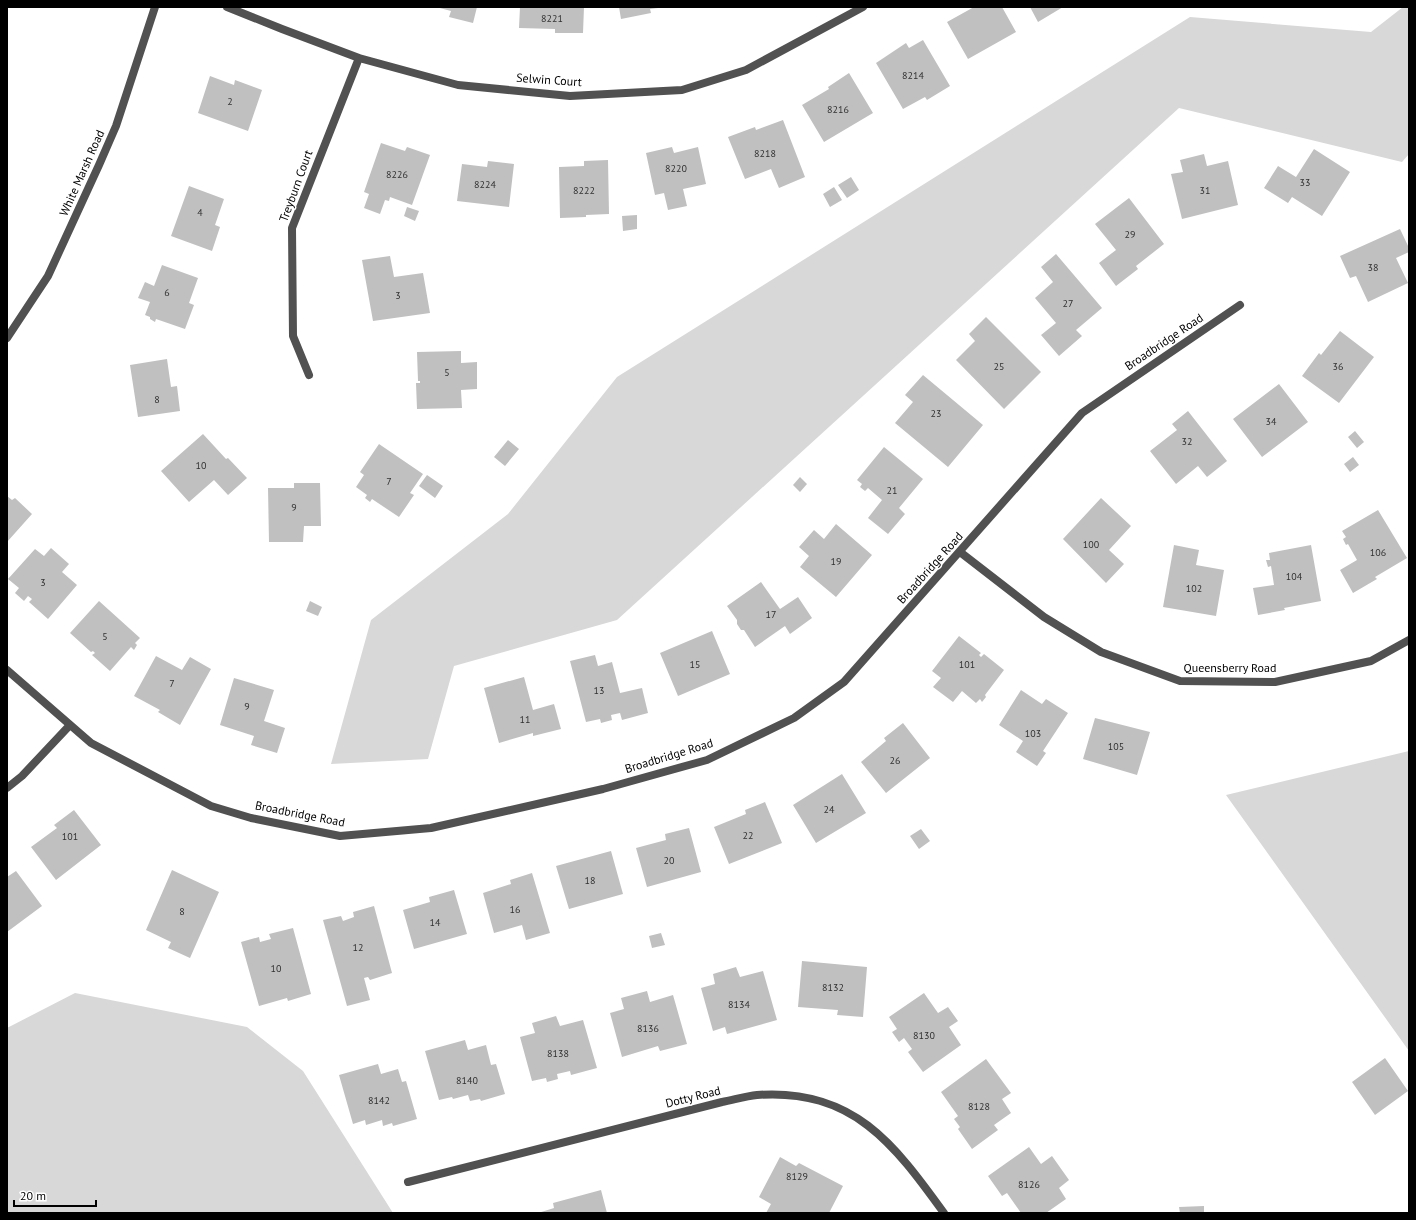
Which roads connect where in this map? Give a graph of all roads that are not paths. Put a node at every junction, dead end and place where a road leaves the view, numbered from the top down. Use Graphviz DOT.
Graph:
graph roads {
  1 [pos="155,7"];
  2 [pos="227,7"];
  3 [pos="863,7"];
  4 [pos="359,58"];
  5 [pos="1240,305"];
  6 [pos="7,338"];
  7 [pos="310,374"];
  8 [pos="960,552"];
  9 [pos="1409,640"];
  10 [pos="7,670"];
  11 [pos="70,725"];
  12 [pos="7,788"];
  13 [pos="408,1182"];
  14 [pos="944,1213"];
  1 -- 6 [label="street, White Marsh Road"];
  2 -- 4 [label="street, Selwin Court"];
  3 -- 4 [label="street, Selwin Court"];
  4 -- 7 [label="street, Treyburn Court"];
  5 -- 8 [label="street, Broadbridge Road"];
  8 -- 9 [label="street, Queensberry Road"];
  8 -- 11 [label="street, Broadbridge Road"];
  10 -- 11 [label="street, Broadbridge Road"];
  11 -- 12 [label="street"];
  13 -- 14 [label="street, Dotty Road"];
}
